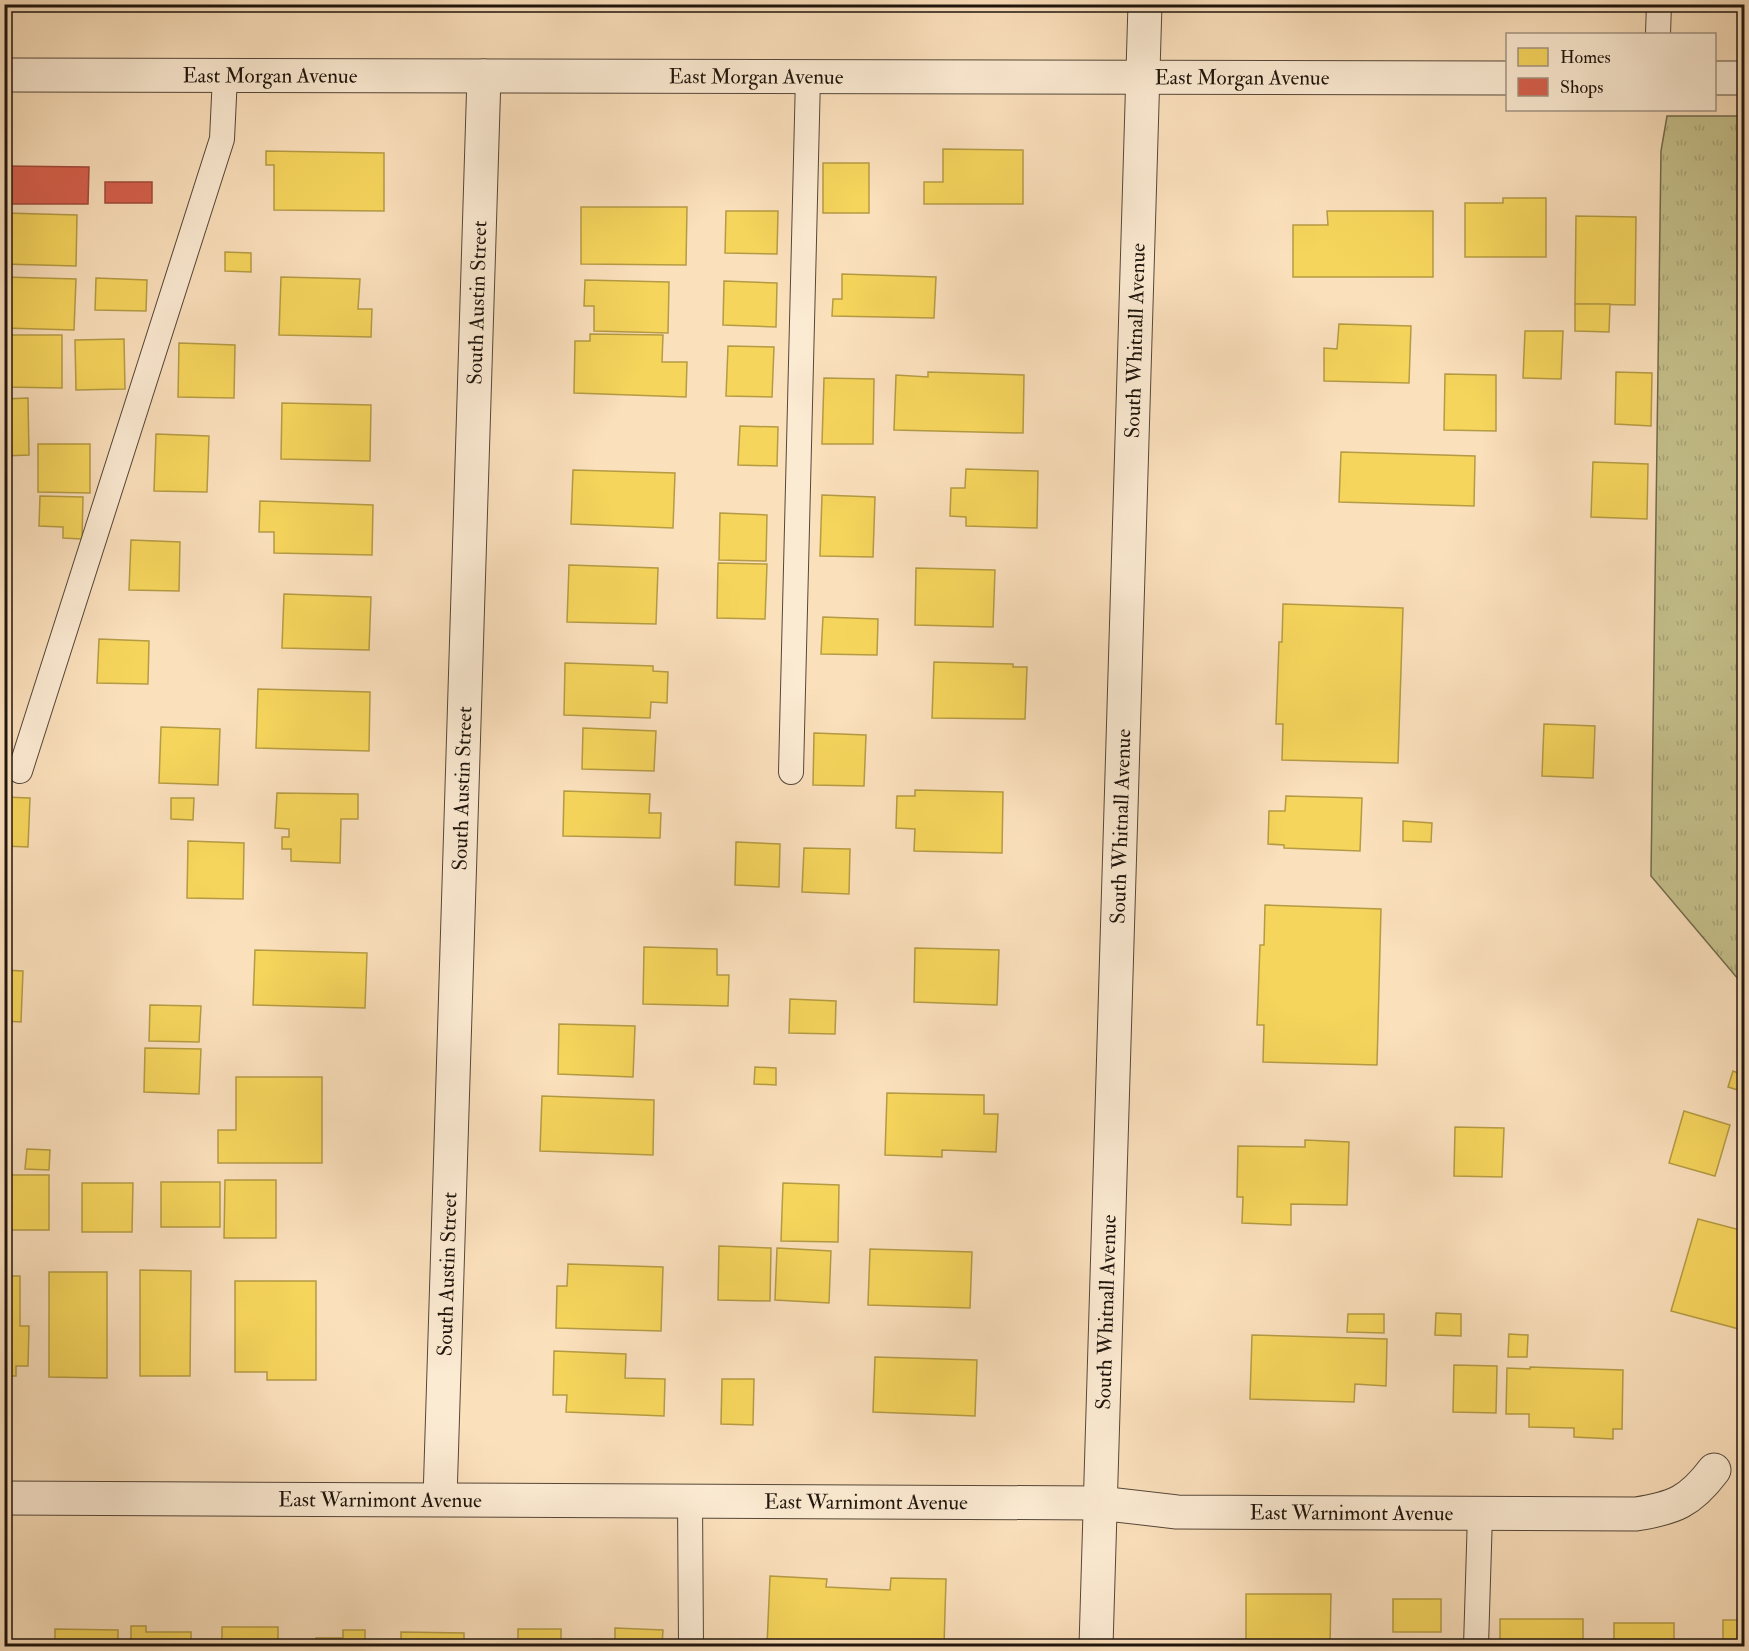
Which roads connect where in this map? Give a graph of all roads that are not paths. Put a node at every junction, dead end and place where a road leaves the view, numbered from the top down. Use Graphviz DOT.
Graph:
graph roads {
  1 [pos="1145,4"];
  2 [pos="1659,4"];
  3 [pos="1659,33"];
  4 [pos="4,75"];
  5 [pos="225,76"];
  6 [pos="484,76"];
  7 [pos="808,76"];
  8 [pos="1142,77"];
  9 [pos="1506,78"];
  10 [pos="1716,78"];
  11 [pos="1744,78"];
  12 [pos="20,771"];
  13 [pos="791,772"];
  14 [pos="1713,1470"];
  15 [pos="4,1498"];
  16 [pos="440,1499"];
  17 [pos="690,1501"];
  18 [pos="1099,1503"];
  19 [pos="1480,1514"];
  20 [pos="691,1647"];
  21 [pos="1096,1647"];
  22 [pos="1476,1647"];
  1 -- 8 [label="street, South Whitnall Avenue"];
  2 -- 3 [label="lane"];
  4 -- 5 [label="street, East Morgan Avenue"];
  5 -- 6 [label="street, East Morgan Avenue"];
  5 -- 12 [label="lane"];
  6 -- 7 [label="street, East Morgan Avenue"];
  6 -- 16 [label="street, South Austin Street"];
  7 -- 8 [label="street, East Morgan Avenue"];
  7 -- 13 [label="lane"];
  8 -- 9 [label="street, East Morgan Avenue"];
  8 -- 18 [label="street, South Whitnall Avenue"];
  10 -- 11 [label="street"];
  14 -- 19 [label="street, East Warnimont Avenue"];
  15 -- 16 [label="street, East Warnimont Avenue"];
  16 -- 17 [label="street, East Warnimont Avenue"];
  17 -- 18 [label="street, East Warnimont Avenue"];
  17 -- 20 [label="lane"];
  18 -- 19 [label="street, East Warnimont Avenue"];
  18 -- 21 [label="street, South Whitnall Avenue"];
  19 -- 22 [label="lane"];
}
